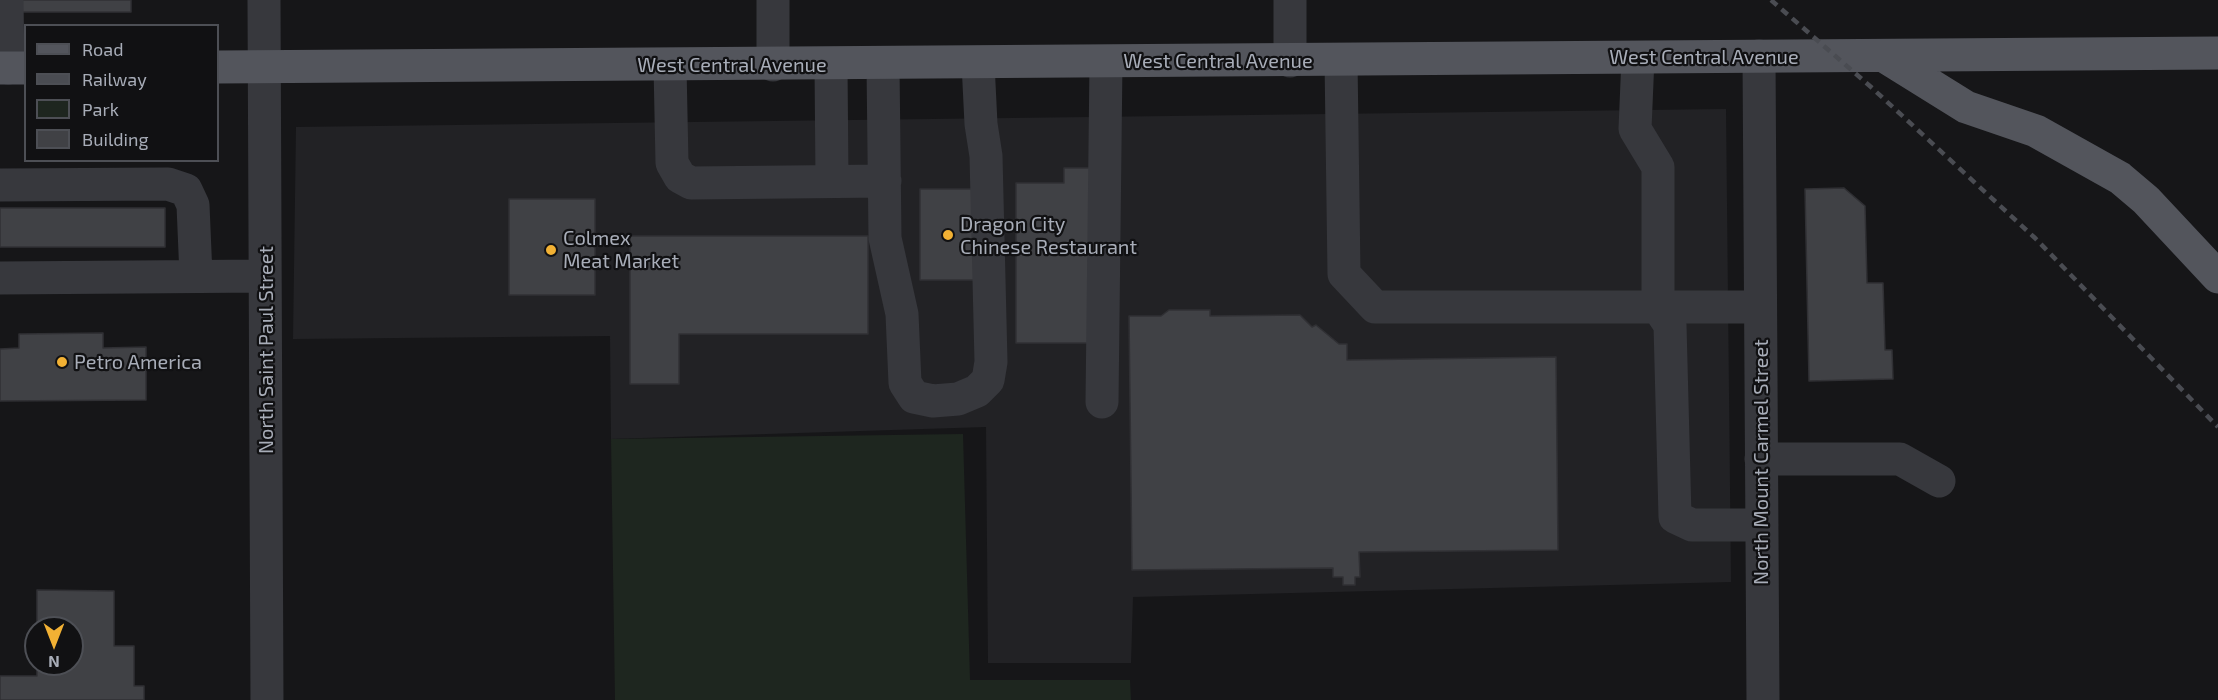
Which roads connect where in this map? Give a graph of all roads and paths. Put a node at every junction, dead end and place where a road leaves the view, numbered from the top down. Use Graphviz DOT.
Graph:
graph roads {
  1 [pos="7,0"];
  2 [pos="264,0"];
  3 [pos="773,0"];
  4 [pos="1290,0"];
  5 [pos="2218,53"];
  6 [pos="1759,56"];
  7 [pos="1884,56"];
  8 [pos="1638,58"];
  9 [pos="1341,60"];
  10 [pos="1290,61"];
  11 [pos="1106,62"];
  12 [pos="978,63"];
  13 [pos="831,64"];
  14 [pos="883,64"];
  15 [pos="773,65"];
  16 [pos="670,66"];
  17 [pos="265,67"];
  18 [pos="11,68"];
  19 [pos="219,68"];
  20 [pos="832,181"];
  21 [pos="885,181"];
  22 [pos="0,185"];
  23 [pos="196,276"];
  24 [pos="265,276"];
  25 [pos="2218,277"];
  26 [pos="0,278"];
  27 [pos="1658,307"];
  28 [pos="1760,307"];
  29 [pos="1102,402"];
  30 [pos="1761,459"];
  31 [pos="1939,481"];
  32 [pos="1762,525"];
  33 [pos="267,700"];
  34 [pos="1762,700"];
  1 -- 18 [label="street"];
  2 -- 17 [label="street, North Saint Paul Street"];
  3 -- 15 [label="street"];
  4 -- 10 [label="street"];
  5 -- 7 [label="main road, West Central Avenue"];
  6 -- 7 [label="main road, West Central Avenue"];
  6 -- 8 [label="main road, West Central Avenue"];
  6 -- 28 [label="street, North Mount Carmel Street"];
  7 -- 25 [label="main road"];
  8 -- 9 [label="main road, West Central Avenue"];
  8 -- 27 [label="street"];
  9 -- 10 [label="main road, West Central Avenue"];
  9 -- 27 [label="street"];
  10 -- 11 [label="main road, West Central Avenue"];
  11 -- 12 [label="main road, West Central Avenue"];
  11 -- 29 [label="street"];
  12 -- 14 [label="main road, West Central Avenue"];
  12 -- 21 [label="street"];
  13 -- 14 [label="main road, West Central Avenue"];
  13 -- 15 [label="main road, West Central Avenue"];
  13 -- 20 [label="street"];
  14 -- 21 [label="street"];
  15 -- 16 [label="main road, West Central Avenue"];
  16 -- 17 [label="main road, West Central Avenue"];
  16 -- 20 [label="street"];
  17 -- 19 [label="main road, West Central Avenue"];
  17 -- 24 [label="street, North Saint Paul Street"];
  20 -- 21 [label="street"];
  22 -- 23 [label="street"];
  23 -- 24 [label="street"];
  23 -- 26 [label="street"];
  24 -- 33 [label="street, North Saint Paul Street"];
  27 -- 28 [label="street"];
  27 -- 32 [label="street"];
  28 -- 30 [label="street, North Mount Carmel Street"];
  30 -- 31 [label="street"];
  30 -- 32 [label="street, North Mount Carmel Street"];
  32 -- 34 [label="street, North Mount Carmel Street"];
}
